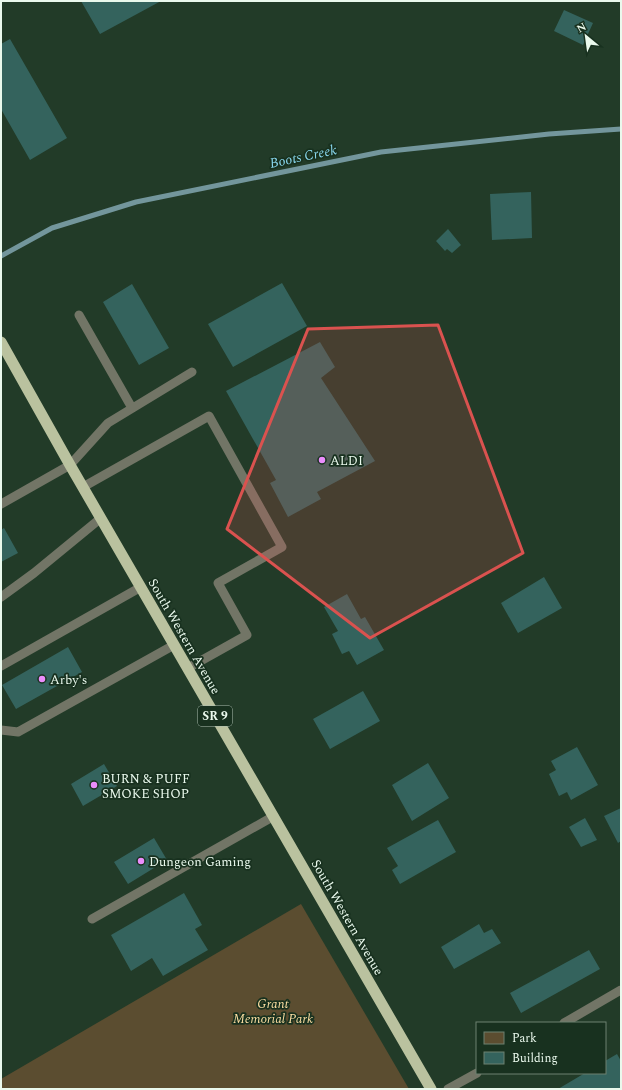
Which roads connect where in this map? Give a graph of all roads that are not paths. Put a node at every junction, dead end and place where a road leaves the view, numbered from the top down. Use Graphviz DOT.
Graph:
graph roads {
  1 [pos="79,316"];
  2 [pos="1,342"];
  3 [pos="192,372"];
  4 [pos="132,408"];
  5 [pos="70,465"];
  6 [pos="83,487"];
  7 [pos="1,504"];
  8 [pos="101,518"];
  9 [pos="141,587"];
  10 [pos="1,597"];
  11 [pos="174,645"];
  12 [pos="1,666"];
  13 [pos="188,668"];
  14 [pos="1,730"];
  15 [pos="274,816"];
  16 [pos="92,918"];
  17 [pos="621,990"];
  18 [pos="566,1022"];
  19 [pos="476,1073"];
  20 [pos="431,1089"];
  21 [pos="448,1089"];
  1 -- 4 [label="lane"];
  2 -- 5 [label="highway, South Western Avenue / SR 9"];
  3 -- 4 [label="lane"];
  4 -- 5 [label="lane"];
  5 -- 6 [label="highway, South Western Avenue / SR 9"];
  5 -- 7 [label="lane"];
  6 -- 8 [label="highway, South Western Avenue / SR 9"];
  6 -- 13 [label="lane"];
  8 -- 9 [label="highway, South Western Avenue / SR 9"];
  8 -- 10 [label="lane"];
  9 -- 11 [label="highway, South Western Avenue / SR 9"];
  9 -- 12 [label="lane"];
  11 -- 13 [label="highway, South Western Avenue / SR 9"];
  11 -- 14 [label="lane"];
  13 -- 15 [label="highway, South Western Avenue / SR 9"];
  15 -- 16 [label="lane"];
  15 -- 20 [label="highway, South Western Avenue / SR 9"];
  17 -- 18 [label="lane"];
  19 -- 21 [label="lane"];
}
